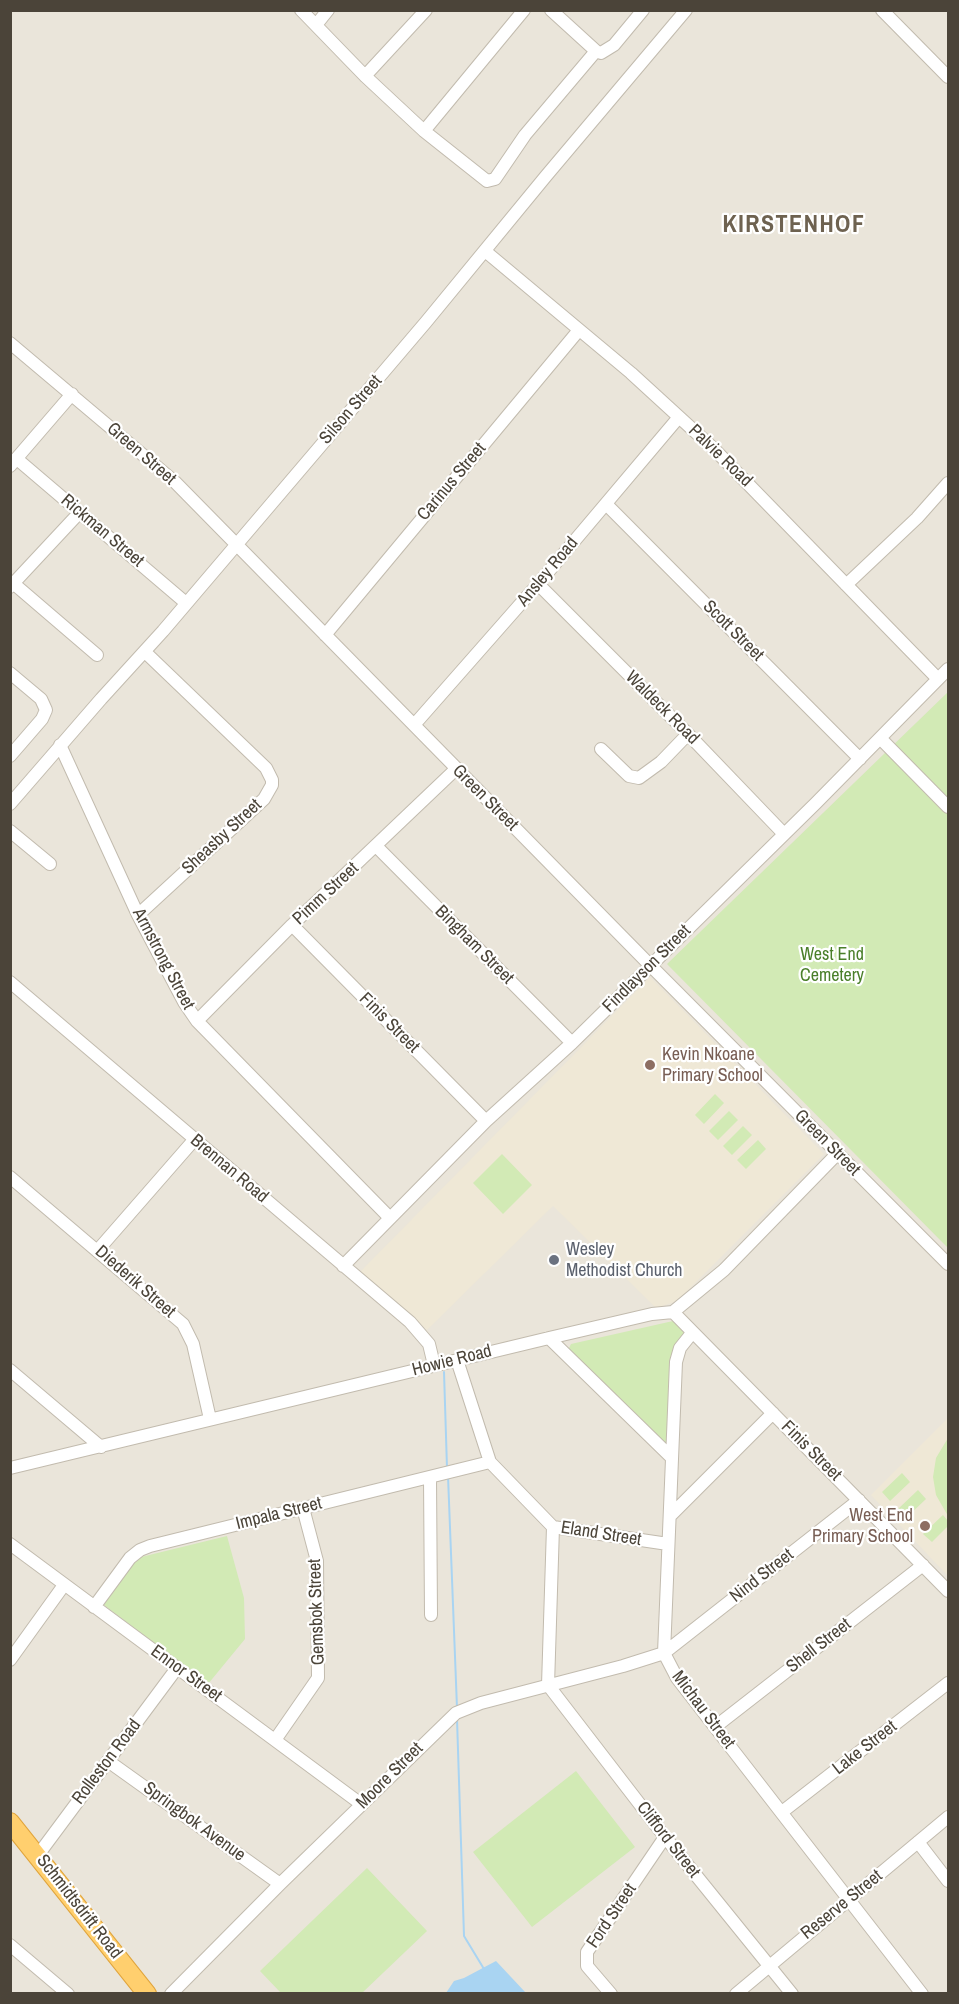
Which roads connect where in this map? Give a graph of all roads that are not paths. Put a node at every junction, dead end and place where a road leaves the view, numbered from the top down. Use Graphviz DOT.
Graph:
graph roads {
  1 [pos="301,10"];
  2 [pos="328,10"];
  3 [pos="426,10"];
  4 [pos="524,10"];
  5 [pos="551,10"];
  6 [pos="643,10"];
  7 [pos="686,10"];
  8 [pos="882,10"];
  9 [pos="316,25"];
  10 [pos="596,51"];
  11 [pos="365,76"];
  12 [pos="948,77"];
  13 [pos="424,131"];
  14 [pos="485,251"];
  15 [pos="579,330"];
  16 [pos="10,343"];
  17 [pos="72,394"];
  18 [pos="679,417"];
  19 [pos="14,462"];
  20 [pos="948,483"];
  21 [pos="606,504"];
  22 [pos="80,512"];
  23 [pos="237,545"];
  24 [pos="538,584"];
  25 [pos="12,585"];
  26 [pos="846,585"];
  27 [pos="186,603"];
  28 [pos="325,635"];
  29 [pos="145,652"];
  30 [pos="97,655"];
  31 [pos="948,669"];
  32 [pos="10,673"];
  33 [pos="938,679"];
  34 [pos="414,725"];
  35 [pos="688,734"];
  36 [pos="880,738"];
  37 [pos="60,745"];
  38 [pos="601,748"];
  39 [pos="10,756"];
  40 [pos="860,759"];
  41 [pos="456,769"];
  42 [pos="10,804"];
  43 [pos="948,807"];
  44 [pos="10,831"];
  45 [pos="784,834"];
  46 [pos="376,846"];
  47 [pos="50,864"];
  48 [pos="138,915"];
  49 [pos="292,925"];
  50 [pos="651,966"];
  51 [pos="10,982"];
  52 [pos="197,1021"];
  53 [pos="572,1043"];
  54 [pos="486,1121"];
  55 [pos="194,1140"];
  56 [pos="837,1154"];
  57 [pos="10,1177"];
  58 [pos="389,1217"];
  59 [pos="98,1250"];
  60 [pos="948,1264"];
  61 [pos="343,1266"];
  62 [pos="674,1312"];
  63 [pos="692,1333"];
  64 [pos="549,1338"];
  65 [pos="457,1360"];
  66 [pos="434,1365"];
  67 [pos="10,1370"];
  68 [pos="773,1413"];
  69 [pos="210,1419"];
  70 [pos="102,1447"];
  71 [pos="672,1458"];
  72 [pos="490,1462"];
  73 [pos="10,1468"];
  74 [pos="430,1478"];
  75 [pos="859,1500"];
  76 [pos="303,1508"];
  77 [pos="670,1516"];
  78 [pos="553,1527"];
  79 [pos="10,1544"];
  80 [pos="668,1544"];
  81 [pos="923,1565"];
  82 [pos="64,1585"];
  83 [pos="948,1591"];
  84 [pos="94,1606"];
  85 [pos="431,1615"];
  86 [pos="664,1653"];
  87 [pos="10,1660"];
  88 [pos="177,1668"];
  89 [pos="948,1683"];
  90 [pos="548,1685"];
  91 [pos="715,1727"];
  92 [pos="275,1740"];
  93 [pos="108,1761"];
  94 [pos="361,1804"];
  95 [pos="782,1812"];
  96 [pos="948,1817"];
  97 [pos="10,1822"];
  98 [pos="665,1837"];
  99 [pos="918,1842"];
  100 [pos="38,1855"];
  101 [pos="948,1881"];
  102 [pos="280,1884"];
  103 [pos="849,1899"];
  104 [pos="10,1945"];
  105 [pos="768,1966"];
  106 [pos="68,1994"];
  107 [pos="147,1994"];
  108 [pos="171,1994"];
  109 [pos="610,1994"];
  110 [pos="736,1994"];
  111 [pos="792,1994"];
  112 [pos="922,1994"];
  1 -- 9 [label="street"];
  2 -- 9 [label="street"];
  3 -- 11 [label="street"];
  4 -- 13 [label="street"];
  5 -- 10 [label="street"];
  6 -- 10 [label="street"];
  7 -- 14 [label="street, Silson Street"];
  8 -- 12 [label="street"];
  9 -- 11 [label="street"];
  10 -- 13 [label="street"];
  11 -- 13 [label="street"];
  14 -- 15 [label="street, Palvie Road"];
  14 -- 23 [label="street, Silson Street"];
  15 -- 18 [label="street, Palvie Road"];
  15 -- 28 [label="street, Carinus Street"];
  16 -- 17 [label="street, Green Street"];
  17 -- 19 [label="street"];
  17 -- 23 [label="street, Green Street"];
  18 -- 21 [label="street, Ansley Road"];
  18 -- 26 [label="street, Palvie Road"];
  19 -- 22 [label="street, Rickman Street"];
  20 -- 26 [label="street"];
  21 -- 24 [label="street, Ansley Road"];
  21 -- 40 [label="street, Scott Street"];
  22 -- 25 [label="street"];
  22 -- 27 [label="street, Rickman Street"];
  23 -- 27 [label="street, Silson Street"];
  23 -- 28 [label="street, Green Street"];
  24 -- 34 [label="street, Ansley Road"];
  24 -- 35 [label="street, Waldeck Road"];
  25 -- 30 [label="street"];
  26 -- 33 [label="street, Palvie Road"];
  27 -- 29 [label="street, Silson Street"];
  28 -- 34 [label="street, Green Street"];
  29 -- 37 [label="street, Silson Street"];
  29 -- 48 [label="street, Sheasby Street"];
  31 -- 33 [label="street, Findlayson Street"];
  32 -- 39 [label="street"];
  33 -- 36 [label="street, Findlayson Street"];
  34 -- 41 [label="street, Green Street"];
  35 -- 38 [label="street"];
  35 -- 45 [label="street, Waldeck Road"];
  36 -- 40 [label="street, Findlayson Street"];
  36 -- 43 [label="street"];
  37 -- 42 [label="street, Silson Street"];
  37 -- 48 [label="street, Armstrong Street"];
  40 -- 45 [label="street, Findlayson Street"];
  41 -- 46 [label="street, Pimm Street"];
  41 -- 50 [label="street, Green Street"];
  44 -- 47 [label="street"];
  45 -- 50 [label="street, Findlayson Street"];
  46 -- 49 [label="street, Pimm Street"];
  46 -- 53 [label="street, Bingham Street"];
  48 -- 52 [label="street, Armstrong Street"];
  49 -- 52 [label="street, Pimm Street"];
  49 -- 54 [label="street, Finis Street"];
  50 -- 53 [label="street, Findlayson Street"];
  50 -- 56 [label="street, Green Street"];
  51 -- 55 [label="street, Brennan Road"];
  52 -- 58 [label="street, Armstrong Street"];
  53 -- 54 [label="street, Findlayson Street"];
  54 -- 58 [label="street, Findlayson Street"];
  55 -- 59 [label="street"];
  55 -- 61 [label="street, Brennan Road"];
  56 -- 60 [label="street, Green Street"];
  56 -- 62 [label="street"];
  57 -- 59 [label="street, Diederik Street"];
  58 -- 61 [label="street, Findlayson Street"];
  59 -- 69 [label="street, Diederik Street"];
  61 -- 66 [label="street, Brennan Road"];
  62 -- 63 [label="street, Finis Street"];
  62 -- 64 [label="street, Howie Road"];
  63 -- 68 [label="street, Finis Street"];
  63 -- 71 [label="street, Michau Street"];
  64 -- 65 [label="street, Howie Road"];
  64 -- 71 [label="street"];
  65 -- 66 [label="street, Howie Road"];
  65 -- 72 [label="street, Eland Street"];
  66 -- 69 [label="street, Howie Road"];
  67 -- 70 [label="street"];
  68 -- 75 [label="street, Finis Street"];
  68 -- 77 [label="street"];
  69 -- 70 [label="street, Howie Road"];
  70 -- 73 [label="street, Howie Road"];
  71 -- 77 [label="street, Michau Street"];
  72 -- 74 [label="street, Impala Street"];
  72 -- 78 [label="street, Eland Street"];
  74 -- 76 [label="street, Impala Street"];
  74 -- 85 [label="street"];
  75 -- 81 [label="street, Finis Street"];
  75 -- 86 [label="street, Nind Street"];
  76 -- 84 [label="street, Impala Street"];
  76 -- 92 [label="street, Gemsbok Street"];
  77 -- 80 [label="street, Michau Street"];
  78 -- 80 [label="street, Eland Street"];
  78 -- 90 [label="street"];
  79 -- 82 [label="street, Ennor Street"];
  80 -- 86 [label="street, Michau Street"];
  81 -- 83 [label="street, Finis Street"];
  81 -- 91 [label="street, Shell Street"];
  82 -- 84 [label="street, Ennor Street"];
  82 -- 87 [label="street"];
  84 -- 88 [label="street, Ennor Street"];
  86 -- 90 [label="street, Moore Street"];
  86 -- 91 [label="street, Michau Street"];
  88 -- 92 [label="street, Ennor Street"];
  88 -- 93 [label="street, Rolleston Road"];
  89 -- 95 [label="street, Lake Street"];
  90 -- 94 [label="street, Moore Street"];
  90 -- 98 [label="street, Clifford Street"];
  91 -- 95 [label="street, Michau Street"];
  92 -- 94 [label="street, Ennor Street"];
  93 -- 100 [label="street, Rolleston Road"];
  93 -- 102 [label="street, Springbok Avenue"];
  94 -- 102 [label="street, Moore Street"];
  95 -- 103 [label="street, Michau Street"];
  96 -- 99 [label="street, Reserve Street"];
  97 -- 100 [label="highway, Schmidtsdrift Road"];
  98 -- 105 [label="street, Clifford Street"];
  98 -- 109 [label="street, Ford Street"];
  99 -- 101 [label="street"];
  99 -- 103 [label="street, Reserve Street"];
  100 -- 107 [label="highway, Schmidtsdrift Road"];
  102 -- 108 [label="street, Moore Street"];
  103 -- 105 [label="street, Reserve Street"];
  103 -- 112 [label="street, Michau Street"];
  104 -- 106 [label="street"];
  105 -- 110 [label="street, Reserve Street"];
  105 -- 111 [label="street, Clifford Street"];
}
